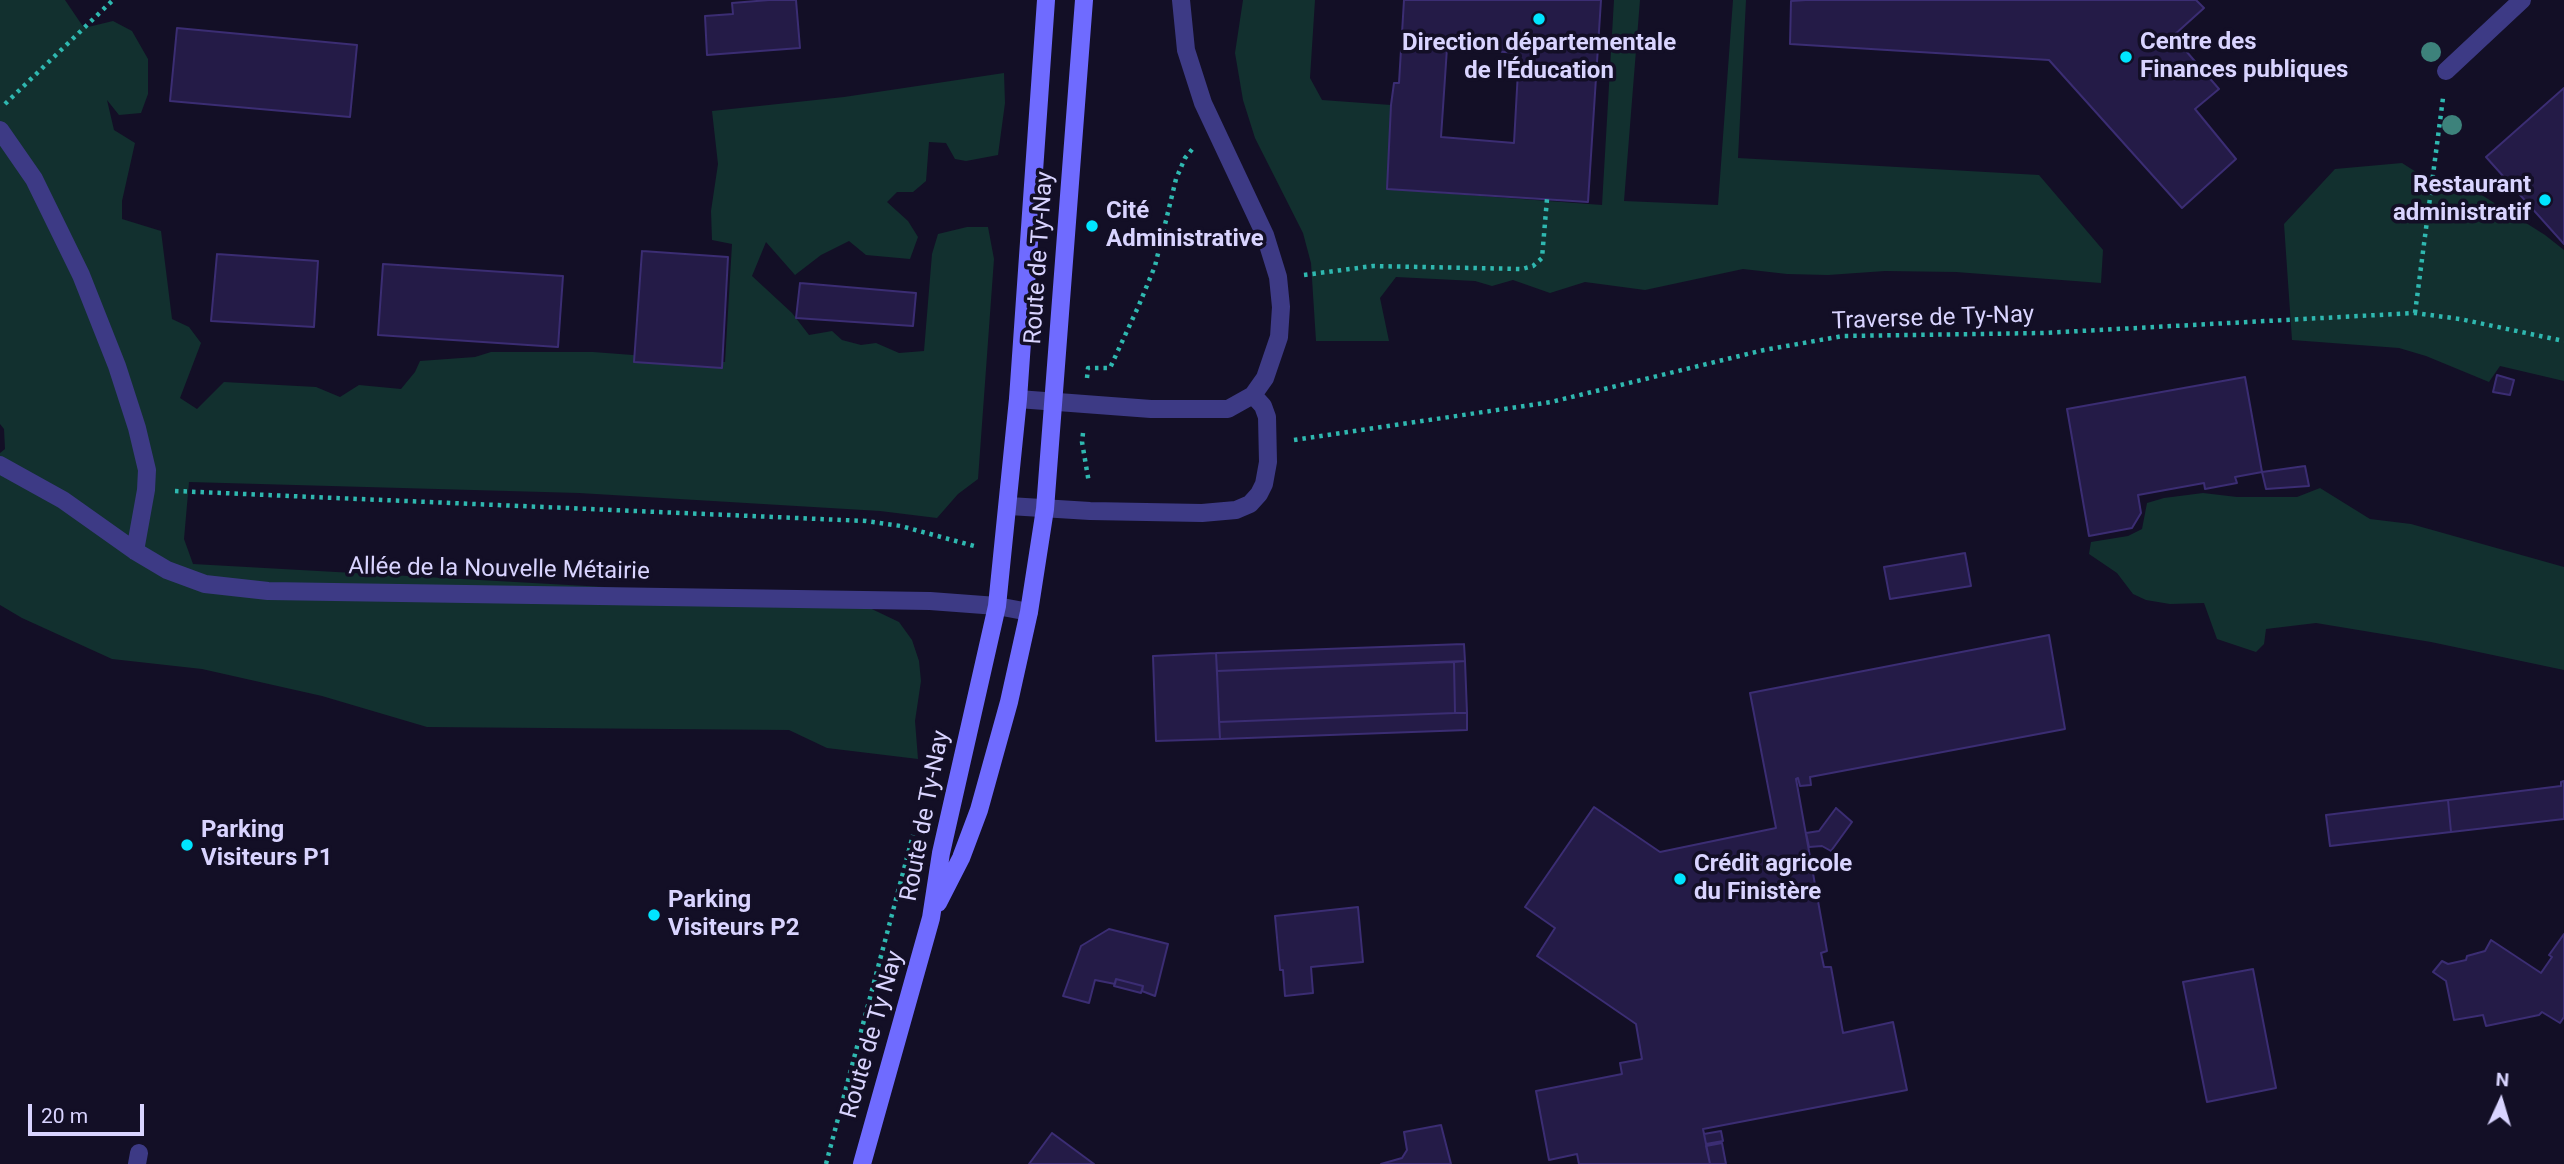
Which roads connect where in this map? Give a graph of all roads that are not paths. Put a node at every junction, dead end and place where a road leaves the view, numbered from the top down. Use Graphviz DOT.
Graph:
graph roads {
  1 [pos="1046,0"];
  2 [pos="1084,0"];
  3 [pos="1181,0"];
  4 [pos="2522,0"];
  5 [pos="2446,71"];
  6 [pos="0,130"];
  7 [pos="1253,395"];
  8 [pos="1018,399"];
  9 [pos="1054,403"];
  10 [pos="0,464"];
  11 [pos="1009,506"];
  12 [pos="1045,509"];
  13 [pos="135,551"];
  14 [pos="997,606"];
  15 [pos="1029,612"];
  16 [pos="931,918"];
  17 [pos="862,1164"];
  1 -- 8 [label="main road, Route de Ty-Nay"];
  2 -- 9 [label="main road, Route de Ty-Nay"];
  3 -- 7 [label="street"];
  4 -- 5 [label="street"];
  6 -- 13 [label="street"];
  7 -- 9 [label="street"];
  7 -- 12 [label="street"];
  8 -- 9 [label="street"];
  8 -- 11 [label="main road, Route de Ty-Nay"];
  9 -- 12 [label="main road, Route de Ty-Nay"];
  10 -- 13 [label="street, Allée de la Nouvelle Métairie"];
  11 -- 12 [label="street"];
  11 -- 14 [label="main road, Route de Ty-Nay"];
  12 -- 15 [label="main road, Route de Ty-Nay"];
  13 -- 14 [label="street, Allée de la Nouvelle Métairie"];
  14 -- 15 [label="street, Allée de la Nouvelle Métairie"];
  14 -- 16 [label="main road, Route de Ty-Nay"];
  15 -- 16 [label="main road, Route de Ty-Nay"];
  16 -- 17 [label="main road, Route de Ty Nay"];
}
